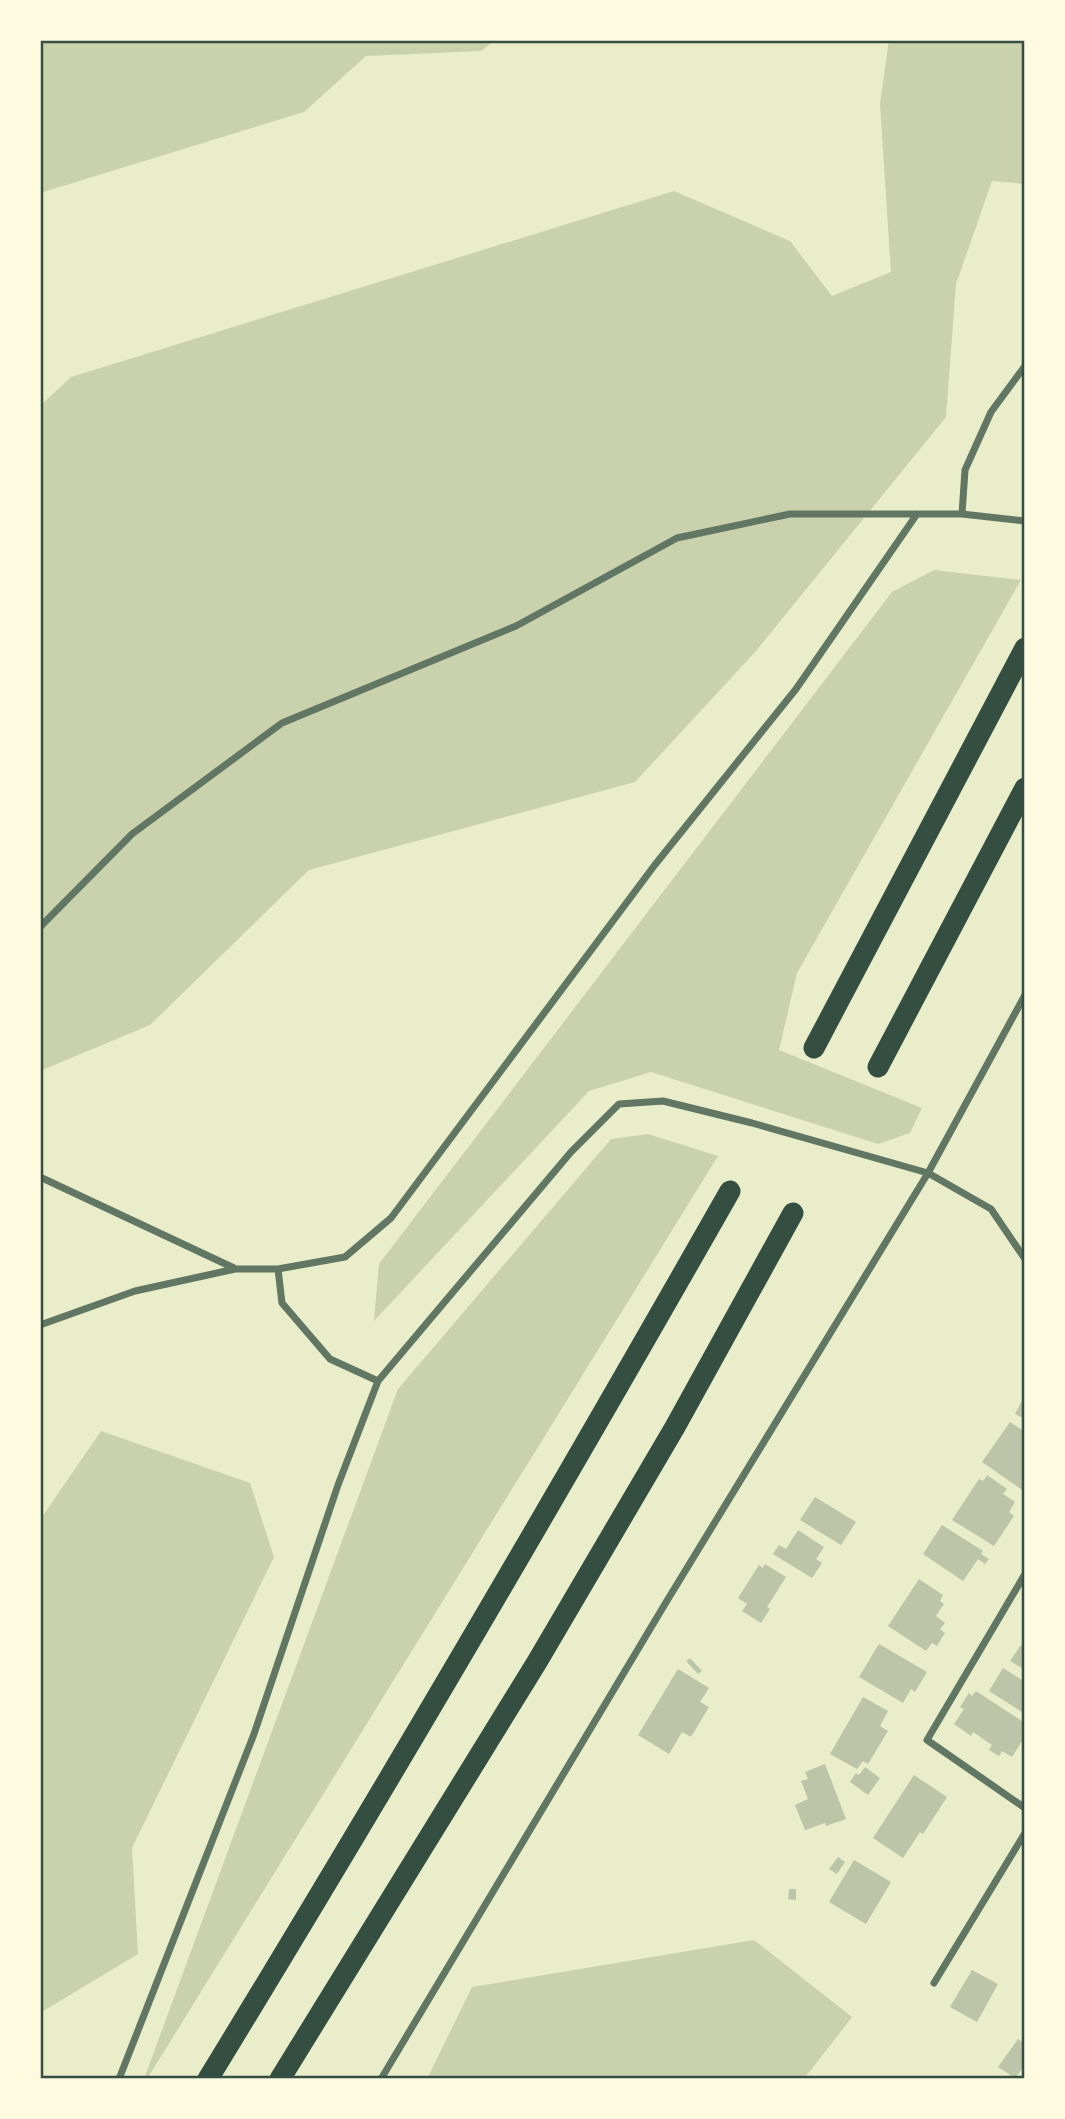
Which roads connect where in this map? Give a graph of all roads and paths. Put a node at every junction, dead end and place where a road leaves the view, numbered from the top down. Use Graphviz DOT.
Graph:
graph roads {
  1 [pos="1025,366"];
  2 [pos="917,514"];
  3 [pos="962,514"];
  4 [pos="1025,521"];
  5 [pos="1025,648"];
  6 [pos="1025,788"];
  7 [pos="40,927"];
  8 [pos="1025,995"];
  9 [pos="814,1048"];
  10 [pos="878,1067"];
  11 [pos="928,1173"];
  12 [pos="40,1177"];
  13 [pos="730,1191"];
  14 [pos="793,1213"];
  15 [pos="1025,1259"];
  16 [pos="235,1269"];
  17 [pos="278,1269"];
  18 [pos="40,1325"];
  19 [pos="377,1381"];
  20 [pos="1025,1574"];
  21 [pos="1025,1808"];
  22 [pos="1025,1833"];
  23 [pos="934,1983"];
  24 [pos="119,2079"];
  25 [pos="208,2079"];
  26 [pos="279,2079"];
  27 [pos="381,2079"];
  1 -- 3 [label="street"];
  2 -- 3 [label="street"];
  2 -- 7 [label="street"];
  2 -- 17 [label="street"];
  3 -- 4 [label="street"];
  5 -- 9 [label="highway"];
  6 -- 10 [label="highway"];
  8 -- 11 [label="street"];
  11 -- 15 [label="street"];
  11 -- 19 [label="street"];
  11 -- 27 [label="street"];
  12 -- 16 [label="street"];
  13 -- 25 [label="highway"];
  14 -- 26 [label="highway"];
  16 -- 17 [label="street"];
  16 -- 18 [label="street"];
  17 -- 19 [label="street"];
  19 -- 24 [label="street"];
  20 -- 21 [label="street"];
  22 -- 23 [label="street"];
}
